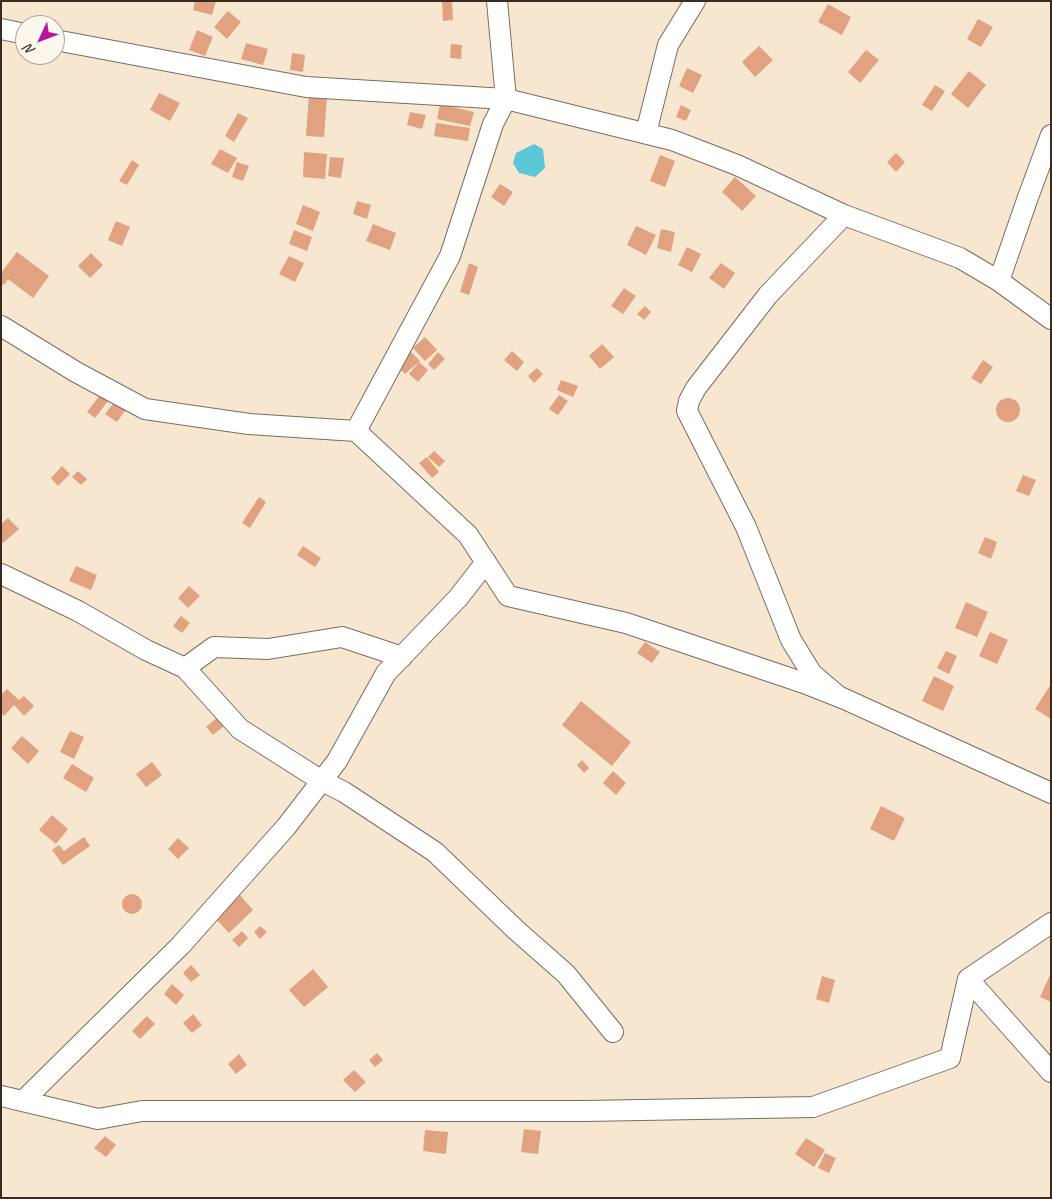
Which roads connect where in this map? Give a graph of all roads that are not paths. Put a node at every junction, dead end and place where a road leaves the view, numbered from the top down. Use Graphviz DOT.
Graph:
graph roads {
  1 [pos="497,1"];
  2 [pos="695,1"];
  3 [pos="1,29"];
  4 [pos="15,32"];
  5 [pos="65,42"];
  6 [pos="506,99"];
  7 [pos="646,133"];
  8 [pos="1051,135"];
  9 [pos="844,215"];
  10 [pos="999,281"];
  11 [pos="1051,318"];
  12 [pos="1,326"];
  13 [pos="356,431"];
  14 [pos="486,562"];
  15 [pos="1,574"];
  16 [pos="402,657"];
  17 [pos="185,668"];
  18 [pos="847,700"];
  19 [pos="322,781"];
  20 [pos="1051,793"];
  21 [pos="1051,922"];
  22 [pos="968,979"];
  23 [pos="613,1032"];
  24 [pos="1051,1072"];
  25 [pos="1,1096"];
  26 [pos="23,1101"];
  1 -- 6 [label="street"];
  2 -- 7 [label="street"];
  3 -- 4 [label="street"];
  5 -- 6 [label="street"];
  6 -- 7 [label="street"];
  6 -- 13 [label="street"];
  7 -- 9 [label="street"];
  8 -- 10 [label="street"];
  9 -- 10 [label="street"];
  9 -- 18 [label="street"];
  10 -- 11 [label="street"];
  12 -- 13 [label="street"];
  13 -- 14 [label="street"];
  14 -- 16 [label="street"];
  14 -- 18 [label="street"];
  15 -- 17 [label="street"];
  16 -- 17 [label="street"];
  16 -- 19 [label="street"];
  17 -- 19 [label="street"];
  18 -- 20 [label="street"];
  19 -- 23 [label="street"];
  19 -- 26 [label="street"];
  21 -- 22 [label="street"];
  22 -- 24 [label="street"];
  22 -- 26 [label="street"];
  25 -- 26 [label="street"];
}
